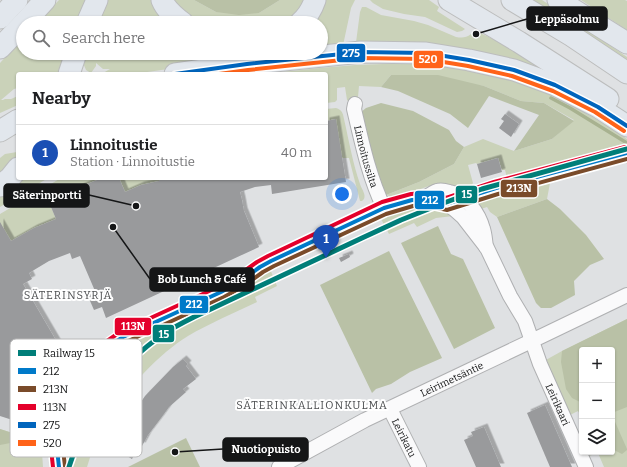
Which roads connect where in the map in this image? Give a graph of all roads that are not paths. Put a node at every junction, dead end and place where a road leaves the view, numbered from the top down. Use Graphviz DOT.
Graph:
graph roads {
  1 [pos="17,0"];
  2 [pos="46,0"];
  3 [pos="97,0"];
  4 [pos="162,0"];
  5 [pos="315,0"];
  6 [pos="449,0"];
  7 [pos="512,0"];
  8 [pos="558,0"];
  9 [pos="30,16"];
  10 [pos="90,16"];
  11 [pos="174,16"];
  12 [pos="306,16"];
  13 [pos="0,18"];
  14 [pos="16,31"];
  15 [pos="627,43"];
  16 [pos="0,48"];
  17 [pos="328,55"];
  18 [pos="285,60"];
  19 [pos="189,72"];
  20 [pos="627,73"];
  21 [pos="355,104"];
  22 [pos="16,112"];
  23 [pos="627,112"];
  24 [pos="0,120"];
  25 [pos="16,121"];
  26 [pos="627,126"];
  27 [pos="0,131"];
  28 [pos="627,153"];
  29 [pos="16,170"];
  30 [pos="0,186"];
  31 [pos="424,198"];
  32 [pos="463,198"];
  33 [pos="446,204"];
  34 [pos="384,208"];
  35 [pos="486,248"];
  36 [pos="627,295"];
  37 [pos="120,339"];
  38 [pos="532,341"];
  39 [pos="390,409"];
  40 [pos="58,457"];
  41 [pos="59,467"];
  42 [pos="279,467"];
  43 [pos="419,467"];
  44 [pos="586,467"];
  1 -- 13 [label="highway"];
  2 -- 9 [label="highway"];
  3 -- 10 [label="highway"];
  4 -- 11 [label="highway"];
  5 -- 12 [label="highway"];
  6 -- 23 [label="highway"];
  7 -- 20 [label="highway"];
  8 -- 15 [label="highway"];
  14 -- 16 [label="highway"];
  17 -- 26 [label="highway"];
  18 -- 19 [label="highway"];
  21 -- 34 [label="street, Linnoitussilta"];
  22 -- 24 [label="highway"];
  25 -- 27 [label="highway"];
  28 -- 32 [label="street"];
  29 -- 30 [label="highway"];
  31 -- 32 [label="street"];
  31 -- 33 [label="street"];
  31 -- 34 [label="street"];
  32 -- 33 [label="street"];
  32 -- 35 [label="street"];
  33 -- 35 [label="street"];
  34 -- 37 [label="street"];
  35 -- 38 [label="street, Leirikaari"];
  36 -- 38 [label="street, Leirimetsäntie"];
  38 -- 39 [label="street, Leirimetsäntie"];
  38 -- 44 [label="street, Leirikaari"];
  39 -- 42 [label="street, Leirimetsäntie"];
  39 -- 43 [label="street, Leirikatu"];
  40 -- 41 [label="street"];
}
